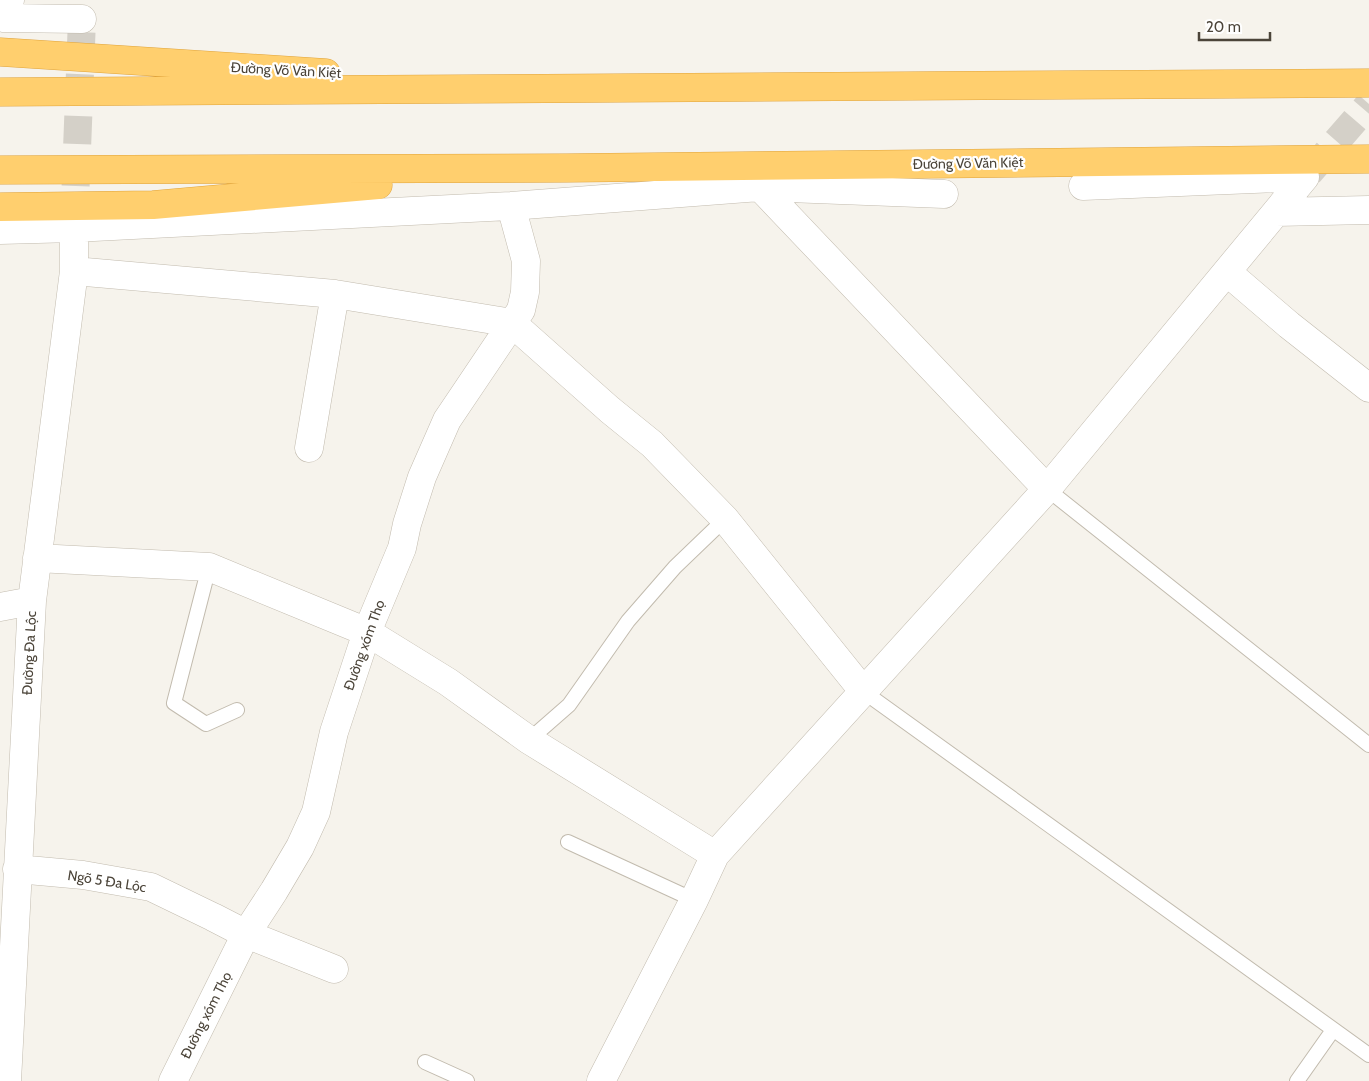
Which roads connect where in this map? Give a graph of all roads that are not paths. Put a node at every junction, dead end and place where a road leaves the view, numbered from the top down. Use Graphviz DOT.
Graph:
graph roads {
  1 [pos="10,0"];
  2 [pos="82,19"];
  3 [pos="0,52"];
  4 [pos="1369,83"];
  5 [pos="572,87"];
  6 [pos="0,92"];
  7 [pos="1369,159"];
  8 [pos="567,168"];
  9 [pos="0,170"];
  10 [pos="1084,186"];
  11 [pos="760,188"];
  12 [pos="944,194"];
  13 [pos="511,206"];
  14 [pos="0,207"];
  15 [pos="1369,210"];
  16 [pos="1276,212"];
  17 [pos="74,228"];
  18 [pos="0,230"];
  19 [pos="74,271"];
  20 [pos="1227,272"];
  21 [pos="335,294"];
  22 [pos="512,323"];
  23 [pos="1369,388"];
  24 [pos="309,448"];
  25 [pos="1047,489"];
  26 [pos="725,519"];
  27 [pos="37,558"];
  28 [pos="210,567"];
  29 [pos="32,601"];
  30 [pos="0,607"];
  31 [pos="367,632"];
  32 [pos="864,692"];
  33 [pos="237,710"];
  34 [pos="529,740"];
  35 [pos="1369,745"];
  36 [pos="568,842"];
  37 [pos="715,855"];
  38 [pos="17,869"];
  39 [pos="694,900"];
  40 [pos="246,934"];
  41 [pos="334,969"];
  42 [pos="1333,1030"];
  43 [pos="1369,1056"];
  44 [pos="425,1062"];
  45 [pos="7,1081"];
  46 [pos="172,1081"];
  47 [pos="467,1081"];
  48 [pos="600,1081"];
  49 [pos="1297,1081"];
  1 -- 2 [label="street"];
  3 -- 5 [label="highway, Đường Võ Văn Kiệt"];
  4 -- 5 [label="highway, Đường Võ Văn Kiệt"];
  5 -- 6 [label="highway, Đường Võ Văn Kiệt"];
  7 -- 8 [label="highway, Đường Võ Văn Kiệt"];
  8 -- 9 [label="highway, Đường Võ Văn Kiệt"];
  8 -- 14 [label="highway, Đường Võ Văn Kiệt"];
  10 -- 16 [label="street"];
  11 -- 12 [label="street"];
  11 -- 13 [label="street"];
  11 -- 25 [label="street"];
  13 -- 17 [label="street"];
  13 -- 22 [label="street, Đường xóm Thọ"];
  15 -- 16 [label="street"];
  16 -- 20 [label="street"];
  17 -- 18 [label="street"];
  17 -- 19 [label="street, Đường Đa Lộc"];
  19 -- 21 [label="street"];
  19 -- 27 [label="street, Đường Đa Lộc"];
  20 -- 23 [label="street"];
  20 -- 25 [label="street"];
  21 -- 22 [label="street"];
  21 -- 24 [label="street"];
  22 -- 26 [label="street"];
  22 -- 31 [label="street, Đường xóm Thọ"];
  25 -- 32 [label="street"];
  25 -- 35 [label="lane"];
  26 -- 32 [label="street"];
  26 -- 34 [label="lane"];
  27 -- 28 [label="street"];
  27 -- 29 [label="street, Đường Đa Lộc"];
  28 -- 31 [label="street"];
  28 -- 33 [label="lane"];
  29 -- 30 [label="street"];
  29 -- 38 [label="street, Đường Đa Lộc"];
  31 -- 34 [label="street"];
  31 -- 40 [label="street, Đường xóm Thọ"];
  32 -- 37 [label="street"];
  32 -- 42 [label="lane"];
  34 -- 37 [label="street"];
  36 -- 39 [label="lane"];
  37 -- 39 [label="street"];
  38 -- 40 [label="street, Ngõ 5 Đa Lộc"];
  38 -- 45 [label="street, Đường Đa Lộc"];
  39 -- 48 [label="street"];
  40 -- 41 [label="street, Ngõ 5 Đa Lộc"];
  40 -- 46 [label="street, Đường xóm Thọ"];
  42 -- 43 [label="lane"];
  42 -- 49 [label="lane"];
  44 -- 47 [label="lane"];
}
